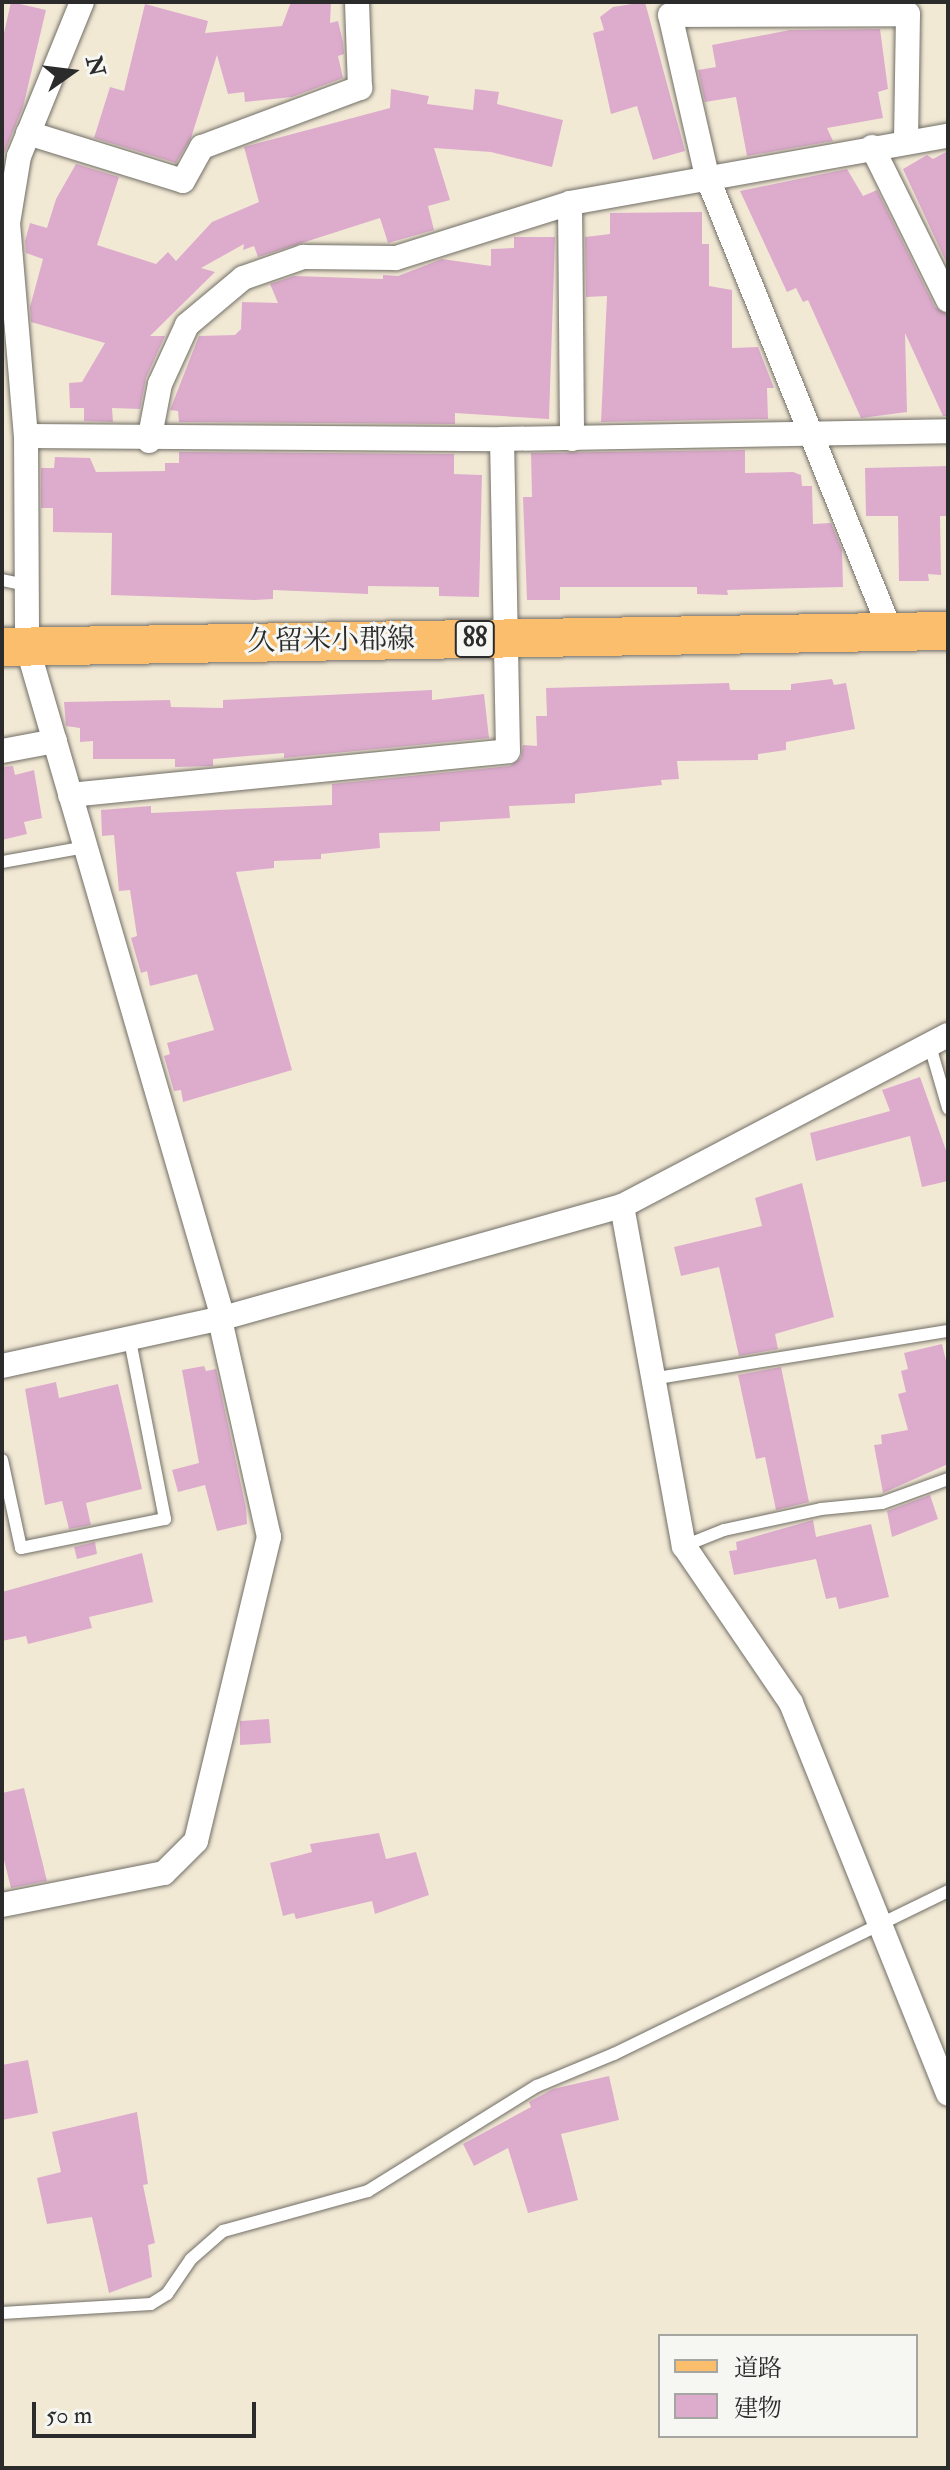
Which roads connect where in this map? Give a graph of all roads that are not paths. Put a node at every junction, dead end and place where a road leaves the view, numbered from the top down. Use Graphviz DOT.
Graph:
graph roads {
  1 [pos="82,2"];
  2 [pos="357,2"];
  3 [pos="786,7"];
  4 [pos="28,133"];
  5 [pos="948,136"];
  6 [pos="906,142"];
  7 [pos="872,147"];
  8 [pos="10,154"];
  9 [pos="707,176"];
  10 [pos="570,203"];
  11 [pos="948,300"];
  12 [pos="8,331"];
  13 [pos="948,431"];
  14 [pos="814,434"];
  15 [pos="26,436"];
  16 [pos="502,439"];
  17 [pos="572,439"];
  18 [pos="149,441"];
  19 [pos="14,583"];
  20 [pos="948,631"];
  21 [pos="891,632"];
  22 [pos="503,638"];
  23 [pos="15,646"];
  24 [pos="55,741"];
  25 [pos="2,751"];
  26 [pos="70,795"];
  27 [pos="85,847"];
  28 [pos="2,862"];
  29 [pos="939,1040"];
  30 [pos="948,1108"];
  31 [pos="622,1206"];
  32 [pos="222,1319"];
  33 [pos="948,1331"];
  34 [pos="130,1340"];
  35 [pos="2,1366"];
  36 [pos="651,1379"];
  37 [pos="2,1460"];
  38 [pos="948,1479"];
  39 [pos="684,1546"];
  40 [pos="948,1891"];
  41 [pos="2,1905"];
  42 [pos="880,1922"];
  43 [pos="948,2094"];
  44 [pos="2,2313"];
  1 -- 4 [label="street"];
  2 -- 4 [label="street"];
  3 -- 6 [label="street"];
  3 -- 9 [label="street"];
  4 -- 8 [label="street"];
  5 -- 6 [label="street"];
  6 -- 7 [label="street"];
  7 -- 9 [label="street"];
  7 -- 11 [label="street"];
  8 -- 12 [label="street"];
  9 -- 10 [label="street"];
  9 -- 14 [label="street"];
  10 -- 17 [label="street"];
  10 -- 18 [label="street"];
  12 -- 15 [label="street"];
  13 -- 14 [label="street"];
  14 -- 17 [label="street"];
  14 -- 21 [label="street"];
  15 -- 18 [label="street"];
  15 -- 19 [label="street"];
  16 -- 17 [label="street"];
  16 -- 18 [label="street"];
  16 -- 22 [label="street"];
  19 -- 23 [label="street"];
  20 -- 21 [label="main road, 久留米小郡線 / 88"];
  21 -- 22 [label="main road, 久留米小郡線 / 88"];
  22 -- 23 [label="main road, 久留米小郡線 / 88"];
  22 -- 26 [label="street"];
  23 -- 24 [label="street"];
  24 -- 25 [label="street"];
  24 -- 26 [label="street"];
  26 -- 27 [label="street"];
  27 -- 28 [label="lane"];
  27 -- 32 [label="street"];
  29 -- 30 [label="lane"];
  29 -- 31 [label="street"];
  31 -- 32 [label="street"];
  31 -- 36 [label="street"];
  32 -- 34 [label="street"];
  32 -- 41 [label="street"];
  33 -- 36 [label="lane"];
  34 -- 35 [label="street"];
  34 -- 37 [label="lane"];
  36 -- 39 [label="street"];
  38 -- 39 [label="lane"];
  39 -- 42 [label="street"];
  40 -- 42 [label="lane"];
  42 -- 43 [label="street"];
  42 -- 44 [label="lane"];
}
